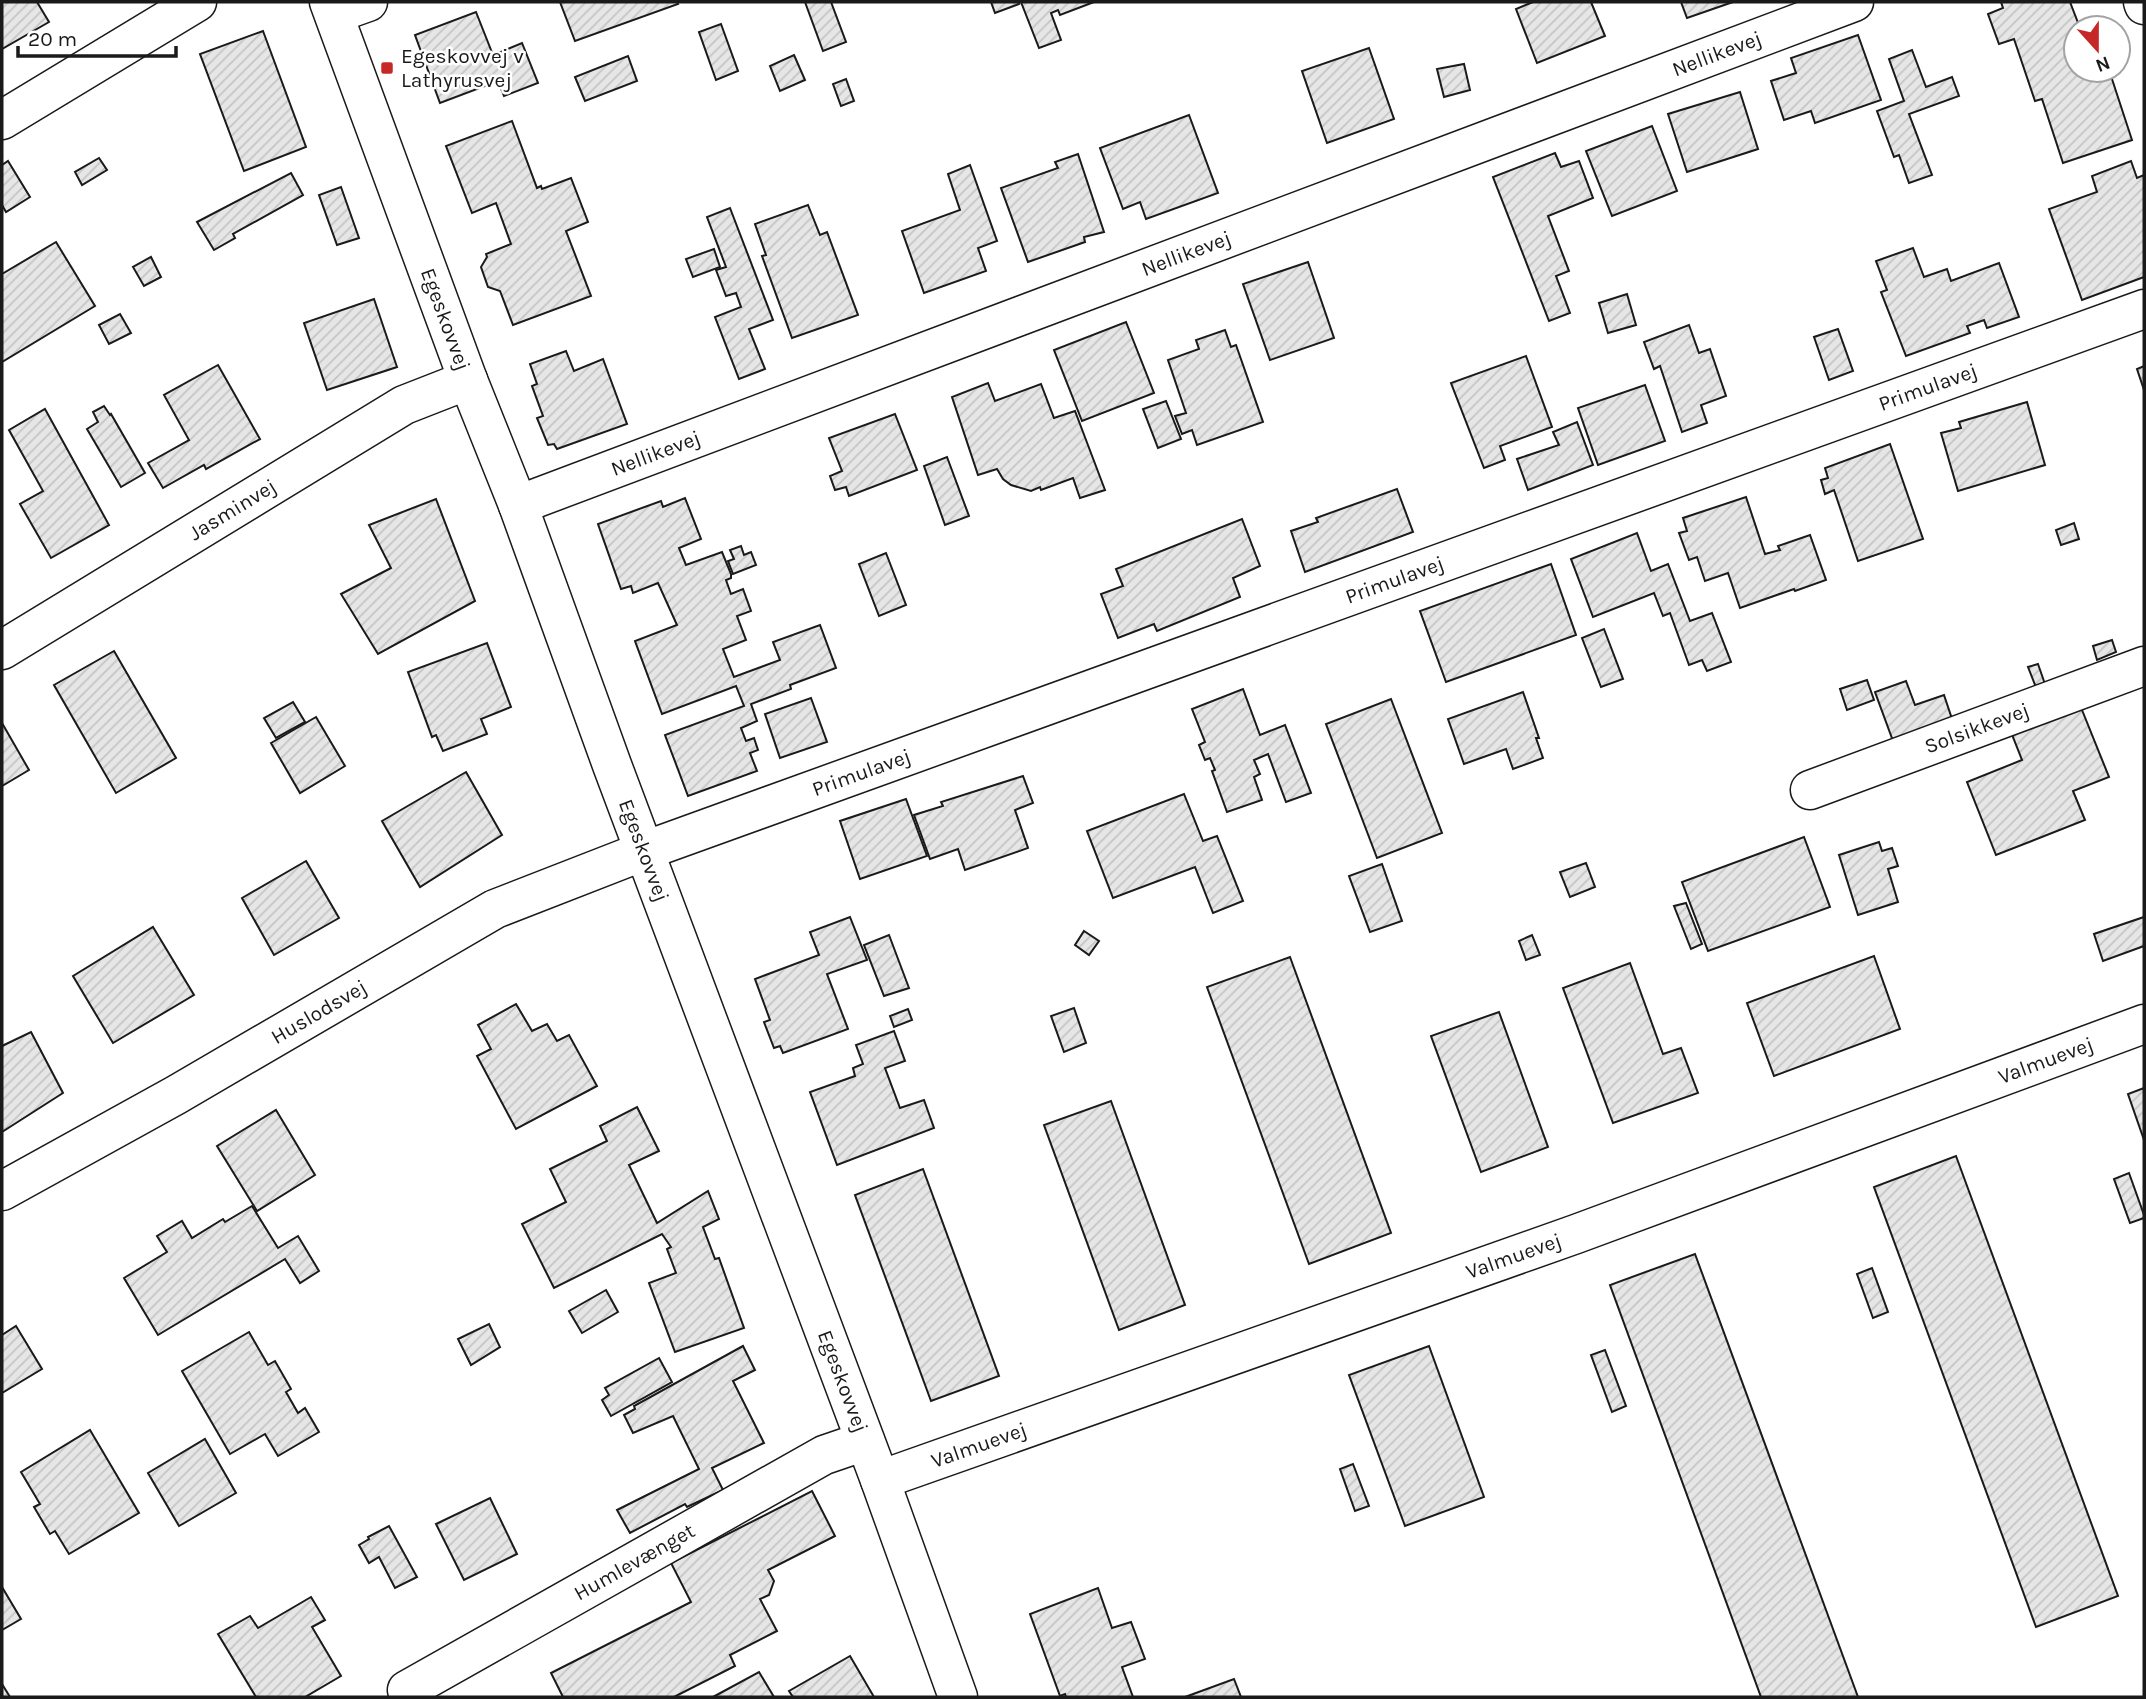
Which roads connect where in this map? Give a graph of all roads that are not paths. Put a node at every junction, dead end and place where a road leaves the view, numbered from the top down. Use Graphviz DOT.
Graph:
graph roads {
  1 [pos="197,2"];
  2 [pos="1854,2"];
  3 [pos="344,6"];
  4 [pos="2,120"];
  5 [pos="2144,309"];
  6 [pos="468,380"];
  7 [pos="518,505"];
  8 [pos="2,650"];
  9 [pos="2144,666"];
  10 [pos="1810,790"];
  11 [pos="645,851"];
  12 [pos="2144,1024"];
  13 [pos="2,1191"];
  14 [pos="864,1441"];
  15 [pos="880,1480"];
  16 [pos="407,1690"];
  17 [pos="958,1697"];
  1 -- 4 [label="street"];
  2 -- 7 [label="street, Nellikevej"];
  3 -- 6 [label="street, Egeskovvej"];
  5 -- 11 [label="street, Primulavej"];
  6 -- 7 [label="street, Egeskovvej"];
  6 -- 8 [label="street, Jasminvej"];
  7 -- 11 [label="street, Egeskovvej"];
  9 -- 10 [label="street, Solsikkevej"];
  11 -- 13 [label="street, Huslodsvej"];
  11 -- 14 [label="street, Egeskovvej"];
  12 -- 15 [label="street, Valmuevej"];
  14 -- 15 [label="street, Egeskovvej"];
  14 -- 16 [label="street, Humlevænget"];
  15 -- 17 [label="street, Egeskovvej"];
}
